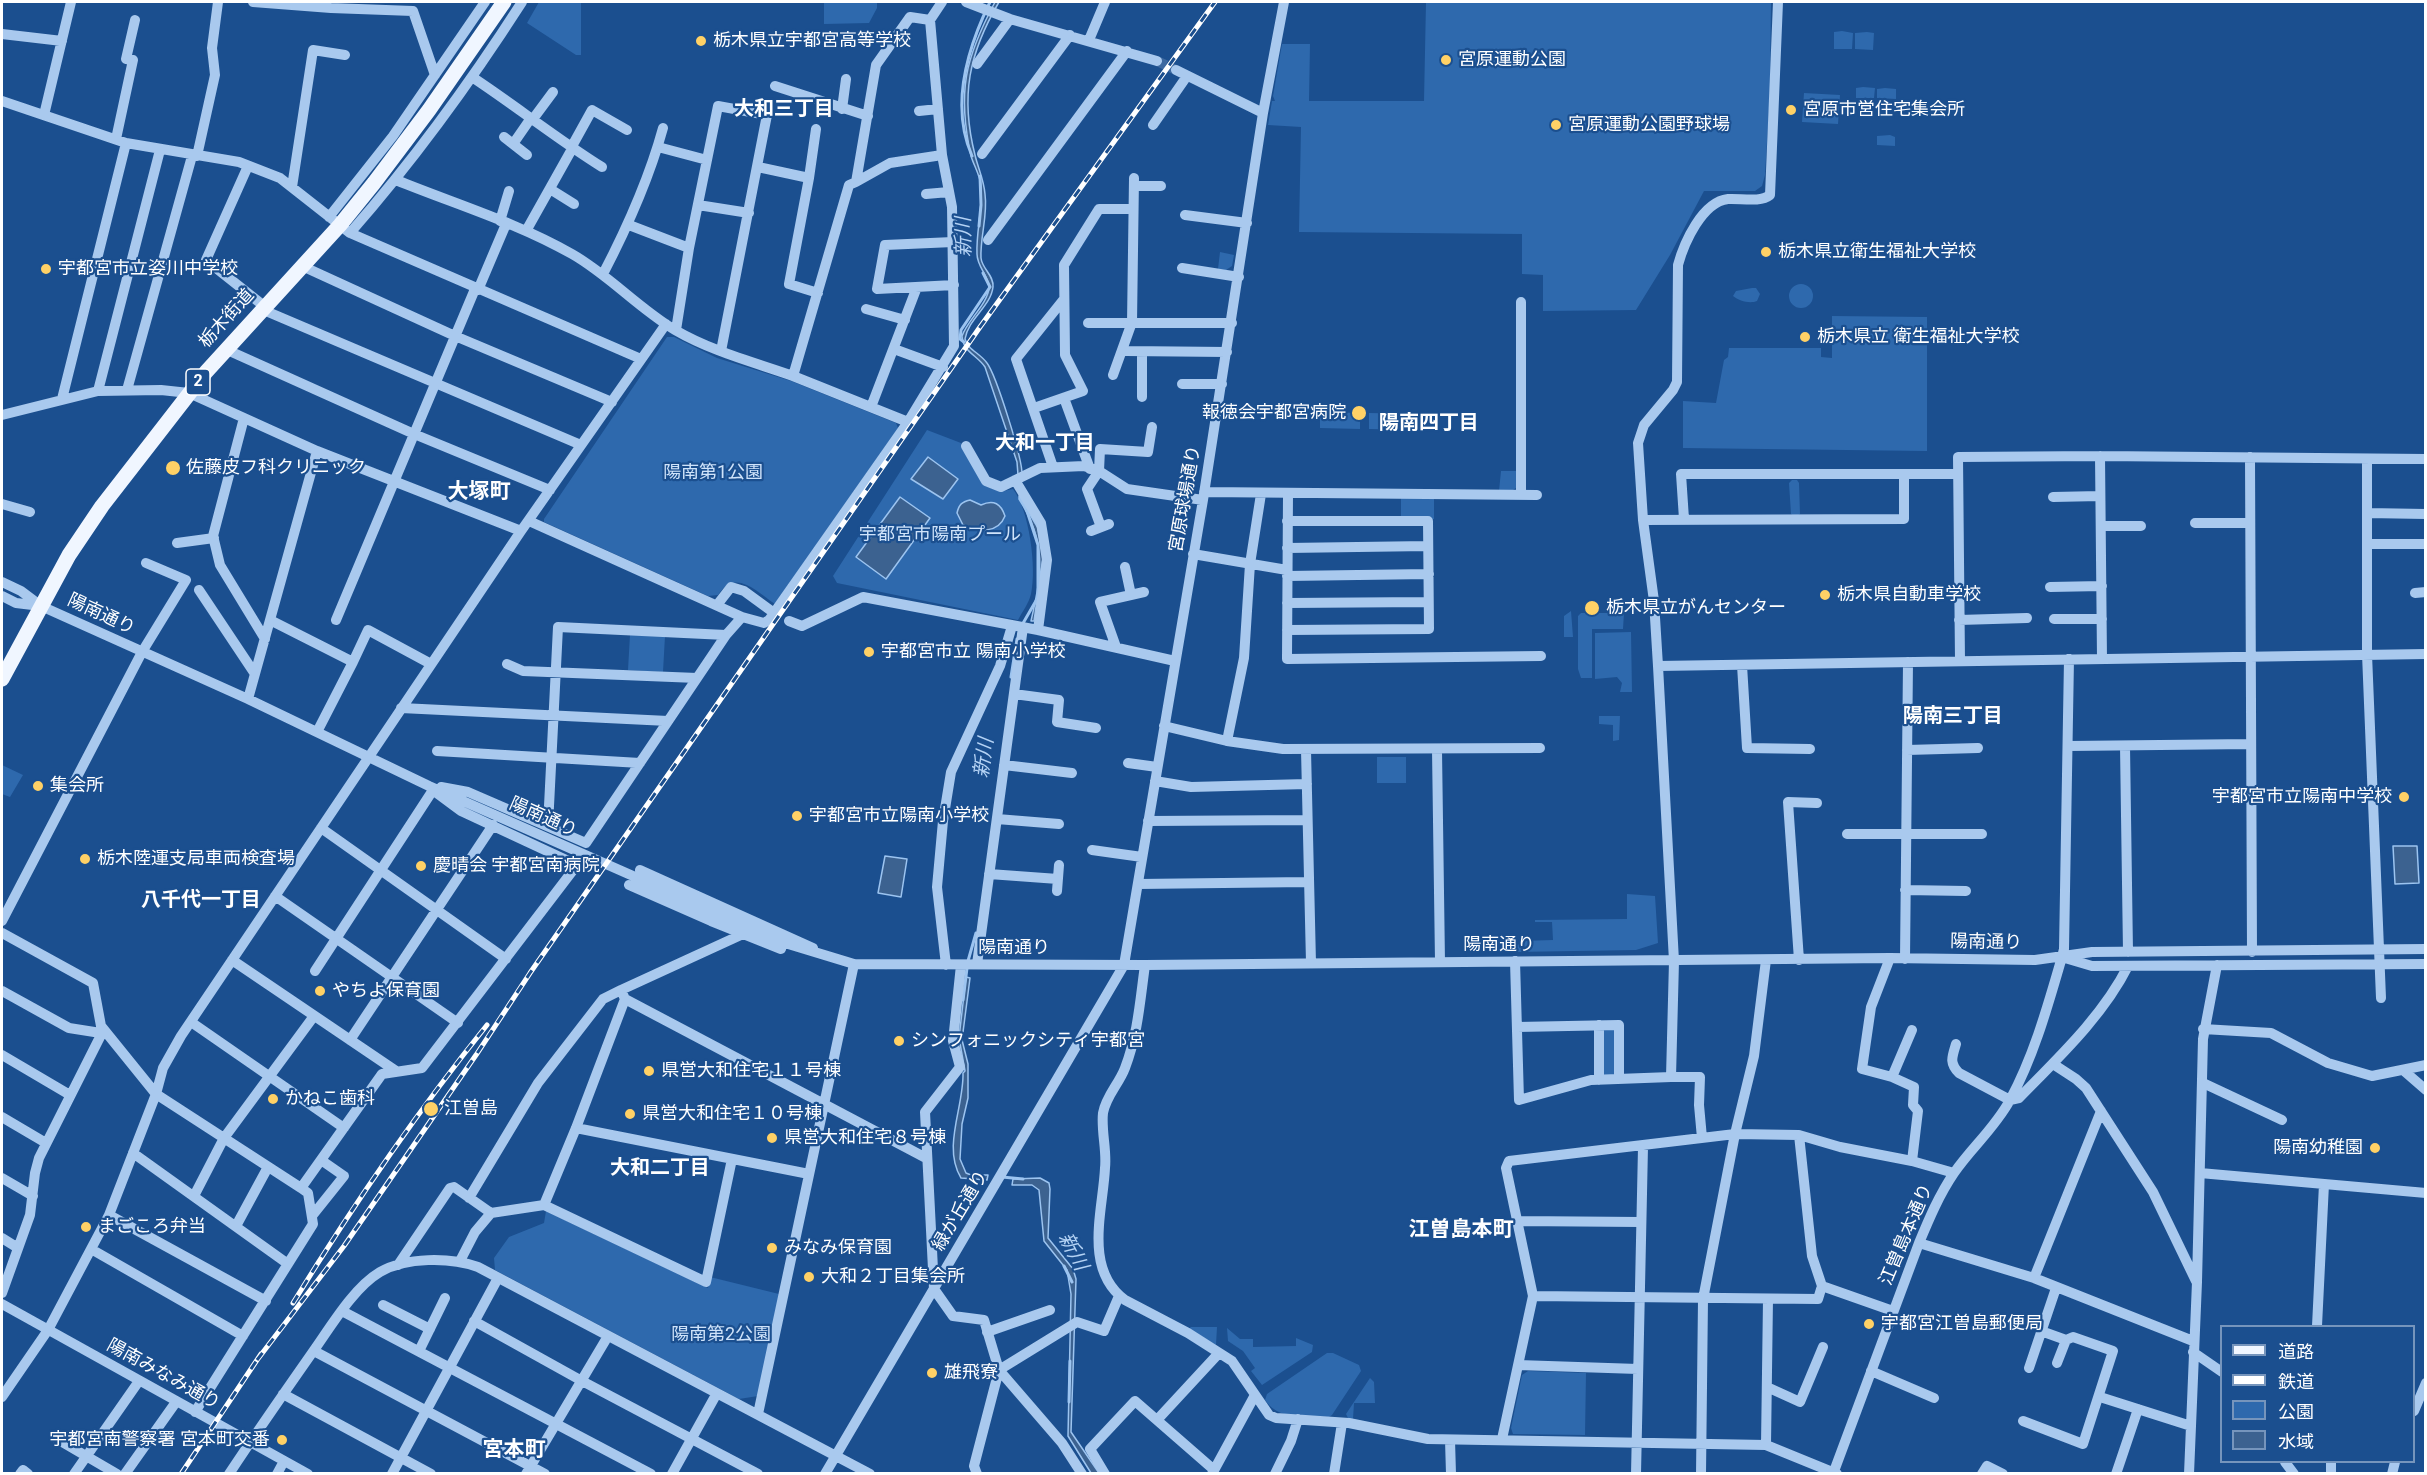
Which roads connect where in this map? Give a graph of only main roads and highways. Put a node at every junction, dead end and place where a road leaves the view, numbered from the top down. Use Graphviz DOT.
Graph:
graph roads {
  1 [pos="504,2"];
  2 [pos="2,679"];
  1 -- 2 [label="main road, 栃木街道 / 2"];
}
